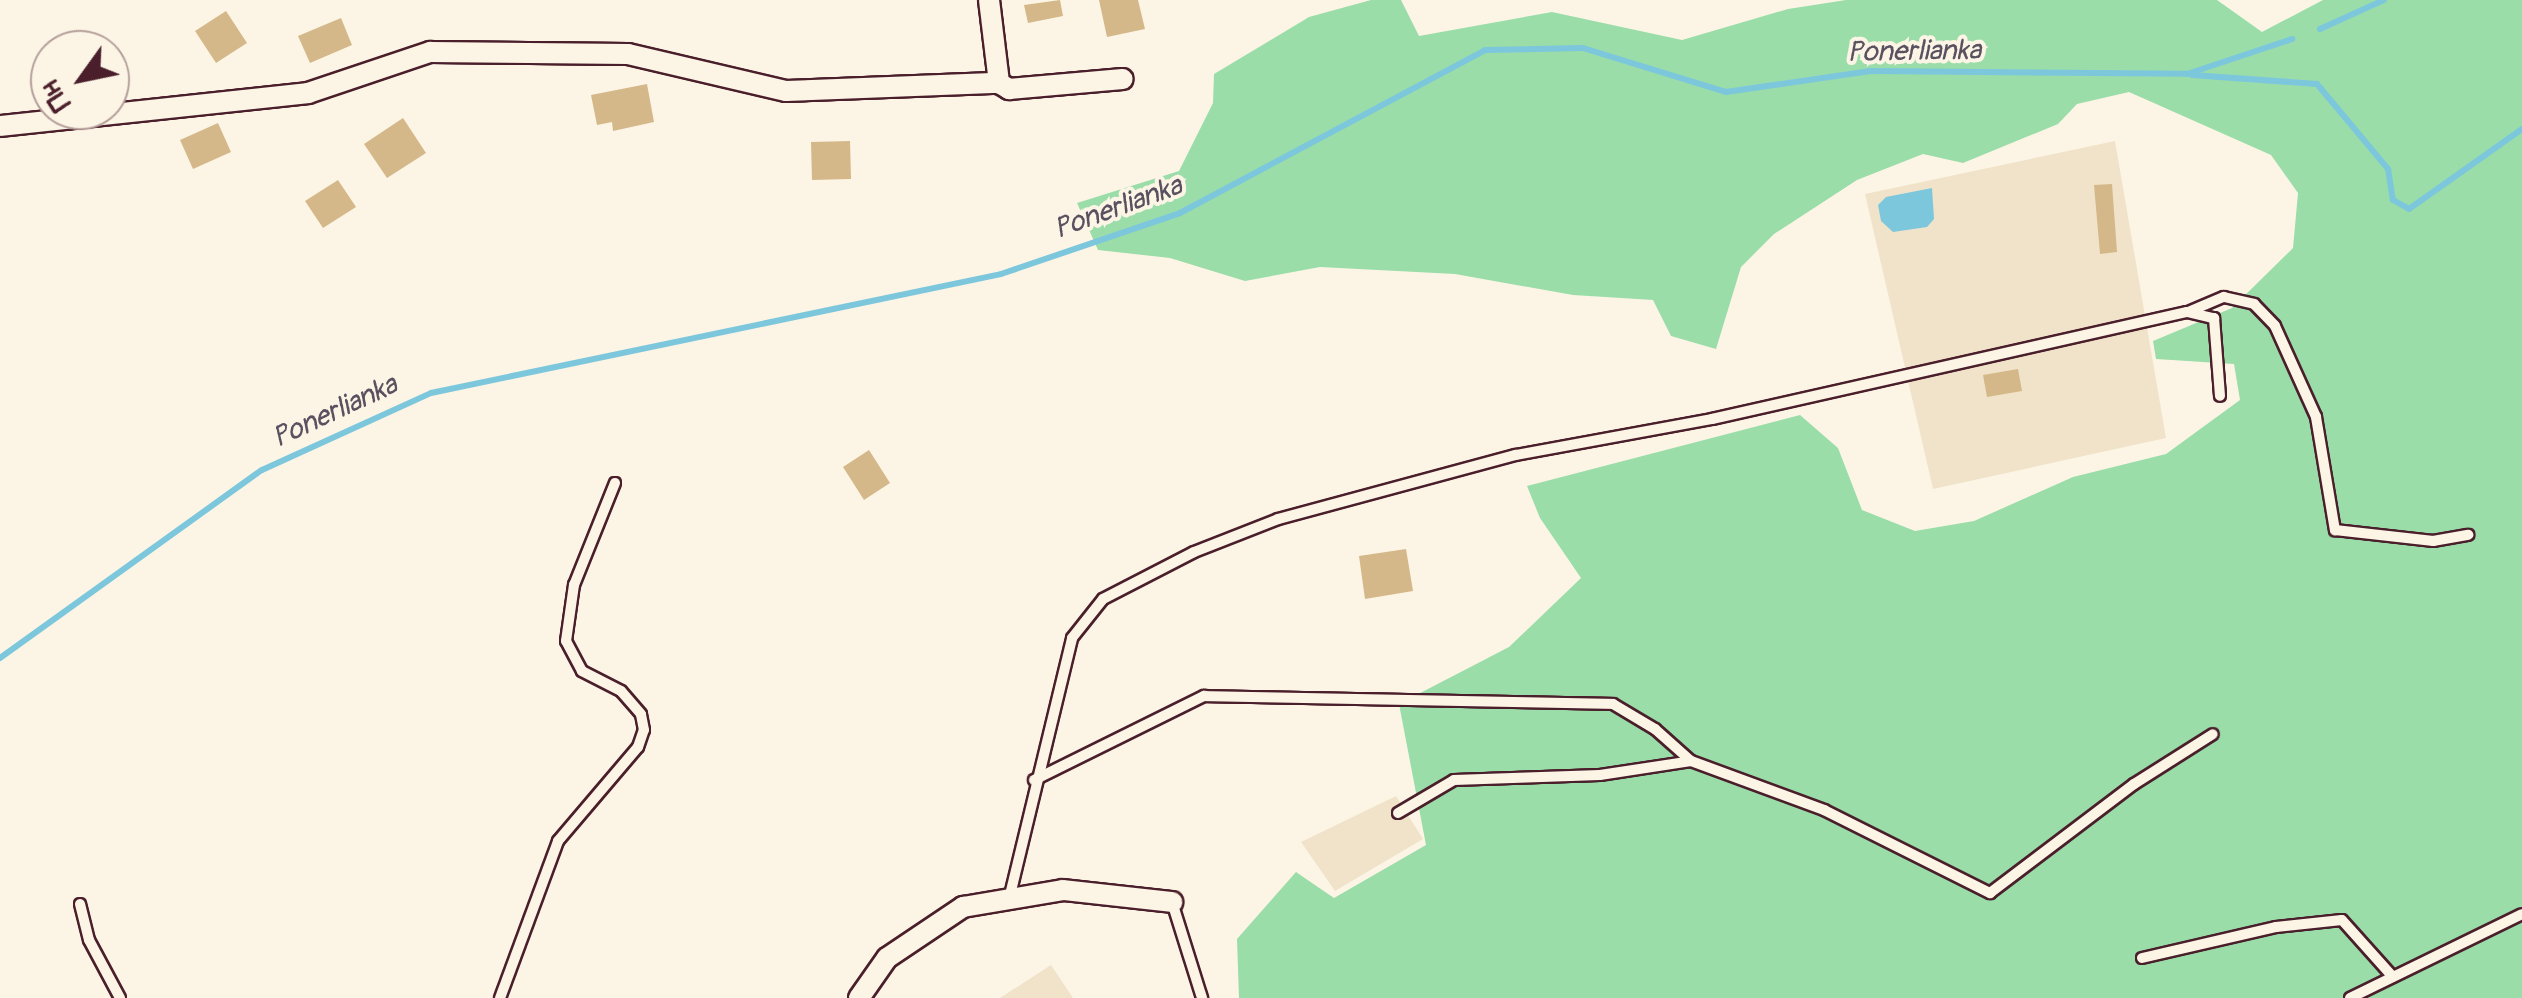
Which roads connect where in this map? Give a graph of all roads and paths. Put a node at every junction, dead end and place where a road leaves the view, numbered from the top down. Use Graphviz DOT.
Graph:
graph roads {
  1 [pos="989,0"];
  2 [pos="1124,79"];
  3 [pos="999,83"];
  4 [pos="0,126"];
  5 [pos="2187,312"];
  6 [pos="2220,396"];
  7 [pos="614,484"];
  8 [pos="2468,535"];
  9 [pos="2214,734"];
  10 [pos="1691,761"];
  11 [pos="1034,780"];
  12 [pos="1398,813"];
  13 [pos="1010,895"];
  14 [pos="1172,902"];
  15 [pos="80,904"];
  16 [pos="2522,914"];
  17 [pos="2142,958"];
  18 [pos="2392,977"];
  19 [pos="120,998"];
  20 [pos="500,998"];
  21 [pos="859,998"];
  22 [pos="1202,998"];
  23 [pos="2350,998"];
  1 -- 3 [label="street"];
  2 -- 3 [label="street"];
  3 -- 4 [label="street"];
  5 -- 6 [label="lane"];
  5 -- 8 [label="lane"];
  5 -- 11 [label="lane"];
  7 -- 20 [label="lane"];
  9 -- 10 [label="lane"];
  10 -- 11 [label="lane"];
  10 -- 12 [label="lane"];
  11 -- 13 [label="lane"];
  13 -- 14 [label="street"];
  13 -- 21 [label="street"];
  14 -- 22 [label="lane"];
  15 -- 19 [label="lane"];
  16 -- 18 [label="lane"];
  17 -- 18 [label="lane"];
  18 -- 23 [label="lane"];
}
